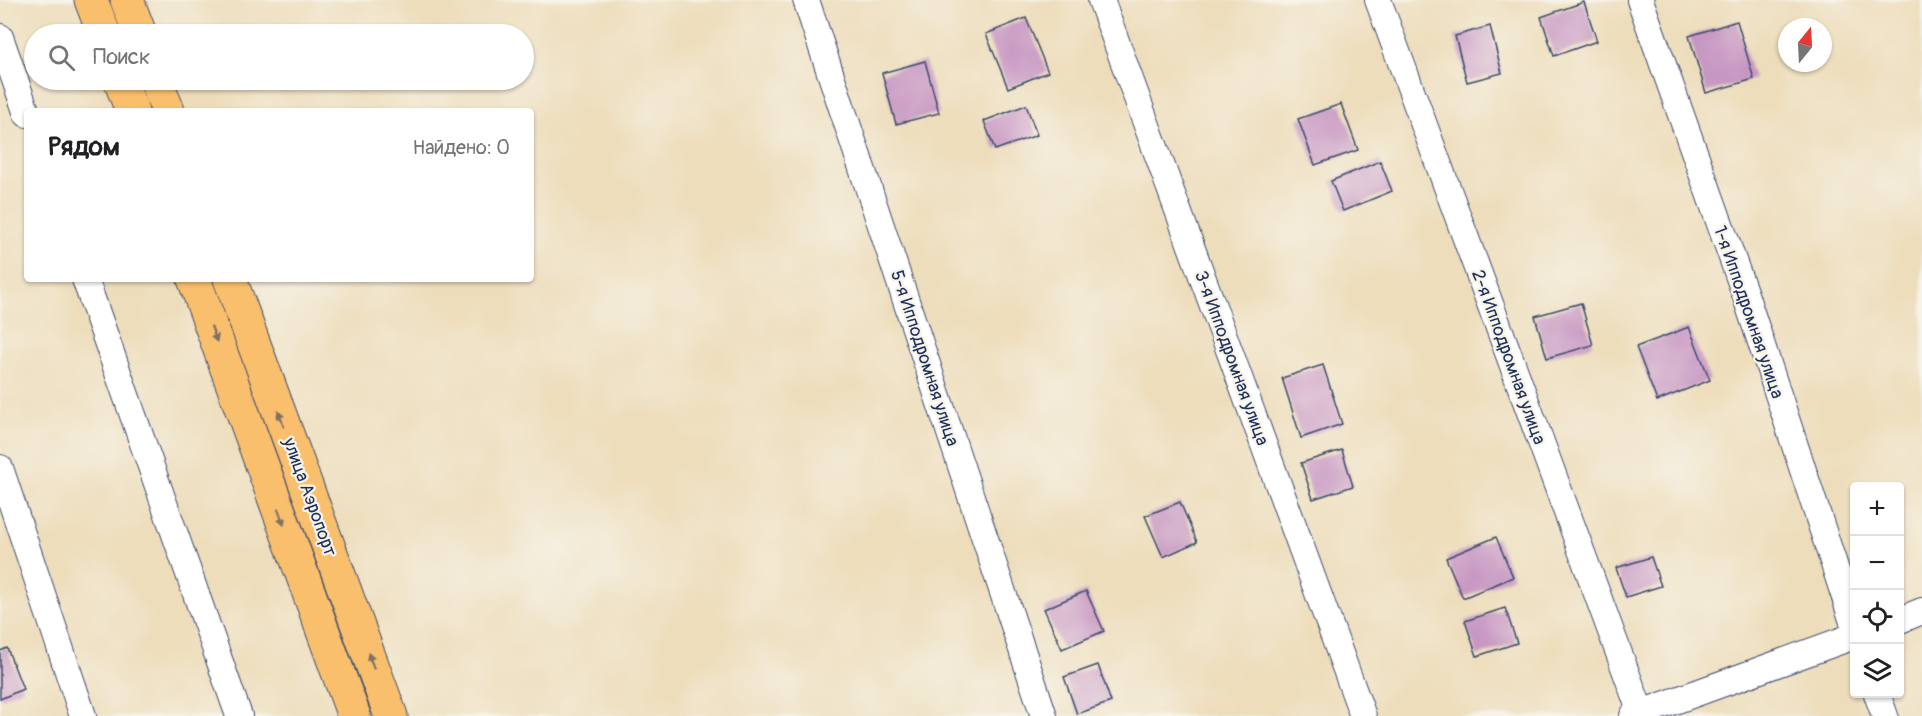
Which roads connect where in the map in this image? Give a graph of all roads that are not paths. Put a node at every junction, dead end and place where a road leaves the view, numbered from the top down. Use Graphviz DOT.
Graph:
graph roads {
  1 [pos="91,0"];
  2 [pos="127,0"];
  3 [pos="806,0"];
  4 [pos="1101,0"];
  5 [pos="1378,0"];
  6 [pos="1640,0"];
  7 [pos="100,24"];
  8 [pos="136,24"];
  9 [pos="0,37"];
  10 [pos="124,90"];
  11 [pos="160,90"];
  12 [pos="25,108"];
  13 [pos="131,108"];
  14 [pos="167,108"];
  15 [pos="86,282"];
  16 [pos="195,282"];
  17 [pos="231,282"];
  18 [pos="0,468"];
  19 [pos="1922,612"];
  20 [pos="1850,613"];
  21 [pos="1904,618"];
  22 [pos="1850,637"];
  23 [pos="1880,698"];
  24 [pos="1637,715"];
  25 [pos="83,716"];
  26 [pos="239,716"];
  27 [pos="354,716"];
  28 [pos="391,716"];
  29 [pos="1044,716"];
  30 [pos="1363,716"];
  31 [pos="1885,716"];
  1 -- 7 [label="main road"];
  2 -- 8 [label="main road"];
  3 -- 29 [label="street, 5-я Ипподромная улица"];
  4 -- 30 [label="street, 3-я Ипподромная улица"];
  5 -- 24 [label="street, 2-я Ипподромная улица"];
  6 -- 20 [label="street, 1-я Ипподромная улица"];
  9 -- 12 [label="street"];
  10 -- 13 [label="main road"];
  11 -- 14 [label="main road"];
  15 -- 26 [label="street"];
  16 -- 27 [label="main road, улица Аэропорт, one-way"];
  28 -- 17 [label="main road, улица Аэропорт, one-way"];
  18 -- 25 [label="street"];
  19 -- 21 [label="street"];
  22 -- 24 [label="street"];
  23 -- 31 [label="street"];
}
